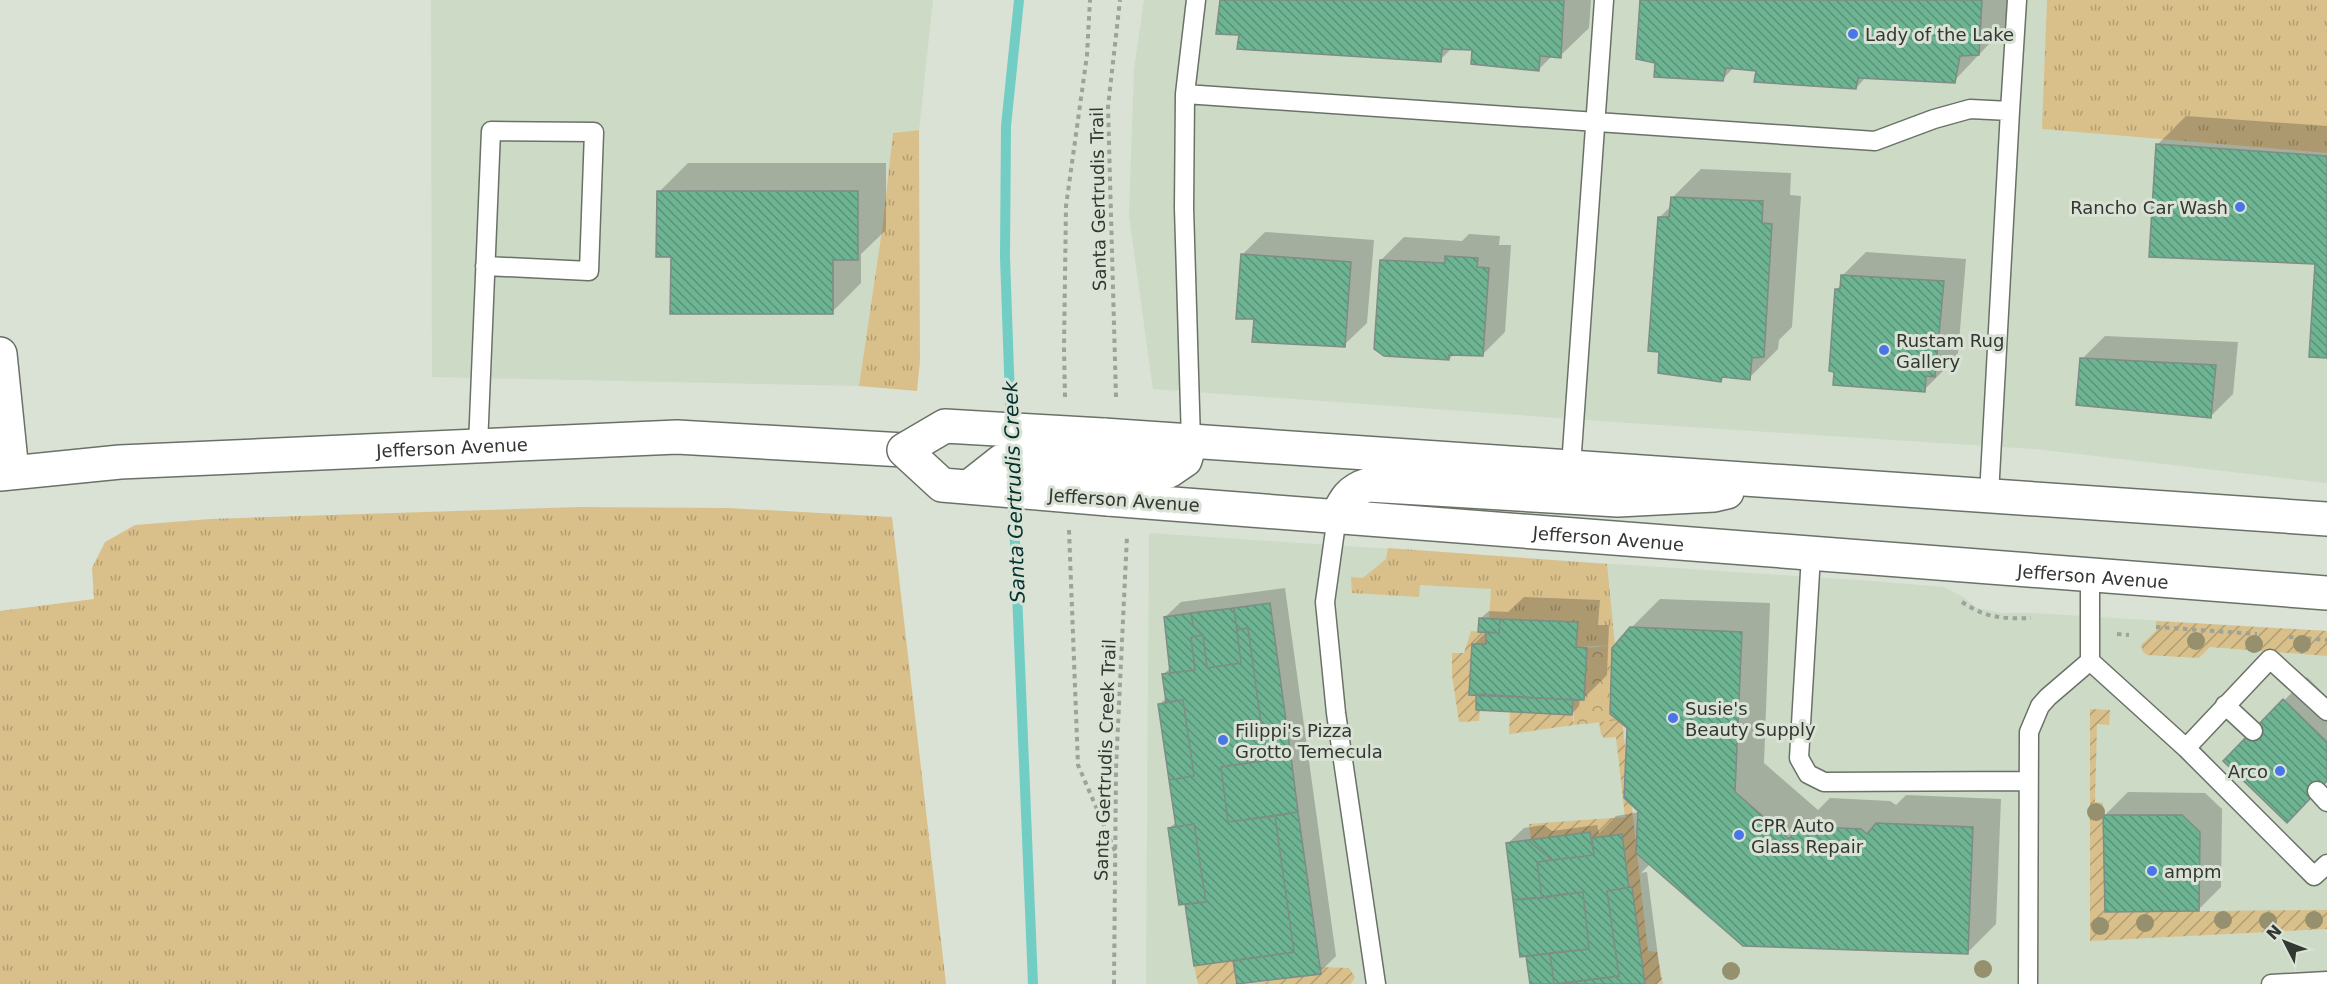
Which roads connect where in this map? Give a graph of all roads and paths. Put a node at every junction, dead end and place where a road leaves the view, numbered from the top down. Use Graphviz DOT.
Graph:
graph roads {
  1 [pos="1120,0"];
  2 [pos="1196,0"];
  3 [pos="1604,0"];
  4 [pos="2018,0"];
  5 [pos="1185,94"];
  6 [pos="2010,111"];
  7 [pos="1595,122"];
  8 [pos="485,266"];
  9 [pos="0,354"];
  10 [pos="1116,397"];
  11 [pos="1191,441"];
  12 [pos="478,446"];
  13 [pos="903,450"];
  14 [pos="1571,466"];
  15 [pos="6,473"];
  16 [pos="1772,480"];
  17 [pos="1106,483"];
  18 [pos="1989,495"];
  19 [pos="1337,516"];
  20 [pos="2327,519"];
  21 [pos="1127,536"];
  22 [pos="1811,555"];
  23 [pos="2090,577"];
  24 [pos="2327,593"];
  25 [pos="2156,627"];
  26 [pos="2259,634"];
  27 [pos="2281,636"];
  28 [pos="2327,640"];
  29 [pos="2090,661"];
  30 [pos="2225,705"];
  31 [pos="2327,711"];
  32 [pos="2253,730"];
  33 [pos="2186,748"];
  34 [pos="2028,781"];
  35 [pos="2327,864"];
  36 [pos="2327,981"];
  37 [pos="1114,984"];
  38 [pos="1376,984"];
  39 [pos="2028,984"];
  40 [pos="2271,984"];
  1 -- 10 [label="path, Santa Gertrudis Trail"];
  2 -- 5 [label="lane"];
  3 -- 7 [label="lane"];
  4 -- 6 [label="lane"];
  5 -- 7 [label="lane"];
  5 -- 11 [label="lane"];
  6 -- 7 [label="lane"];
  6 -- 18 [label="lane"];
  7 -- 14 [label="lane"];
  8 -- 8 [label="lane"];
  8 -- 12 [label="lane"];
  9 -- 15 [label="main road"];
  11 -- 13 [label="main road, bridge"];
  11 -- 14 [label="main road"];
  11 -- 17 [label="main road"];
  12 -- 13 [label="main road, Jefferson Avenue"];
  12 -- 15 [label="main road, Jefferson Avenue"];
  13 -- 17 [label="main road, Jefferson Avenue, bridge"];
  14 -- 16 [label="main road"];
  16 -- 18 [label="main road"];
  16 -- 19 [label="main road"];
  17 -- 19 [label="main road, Jefferson Avenue"];
  18 -- 20 [label="main road"];
  19 -- 22 [label="main road, Jefferson Avenue"];
  19 -- 38 [label="lane"];
  21 -- 37 [label="path, Santa Gertrudis Creek Trail"];
  22 -- 23 [label="main road, Jefferson Avenue"];
  22 -- 34 [label="lane"];
  23 -- 24 [label="main road, Jefferson Avenue"];
  23 -- 29 [label="lane"];
  25 -- 26 [label="path"];
  27 -- 28 [label="path"];
  29 -- 33 [label="lane"];
  29 -- 34 [label="lane"];
  30 -- 31 [label="lane"];
  30 -- 32 [label="lane"];
  30 -- 33 [label="lane"];
  33 -- 35 [label="lane"];
  34 -- 39 [label="lane"];
  36 -- 40 [label="lane"];
}
